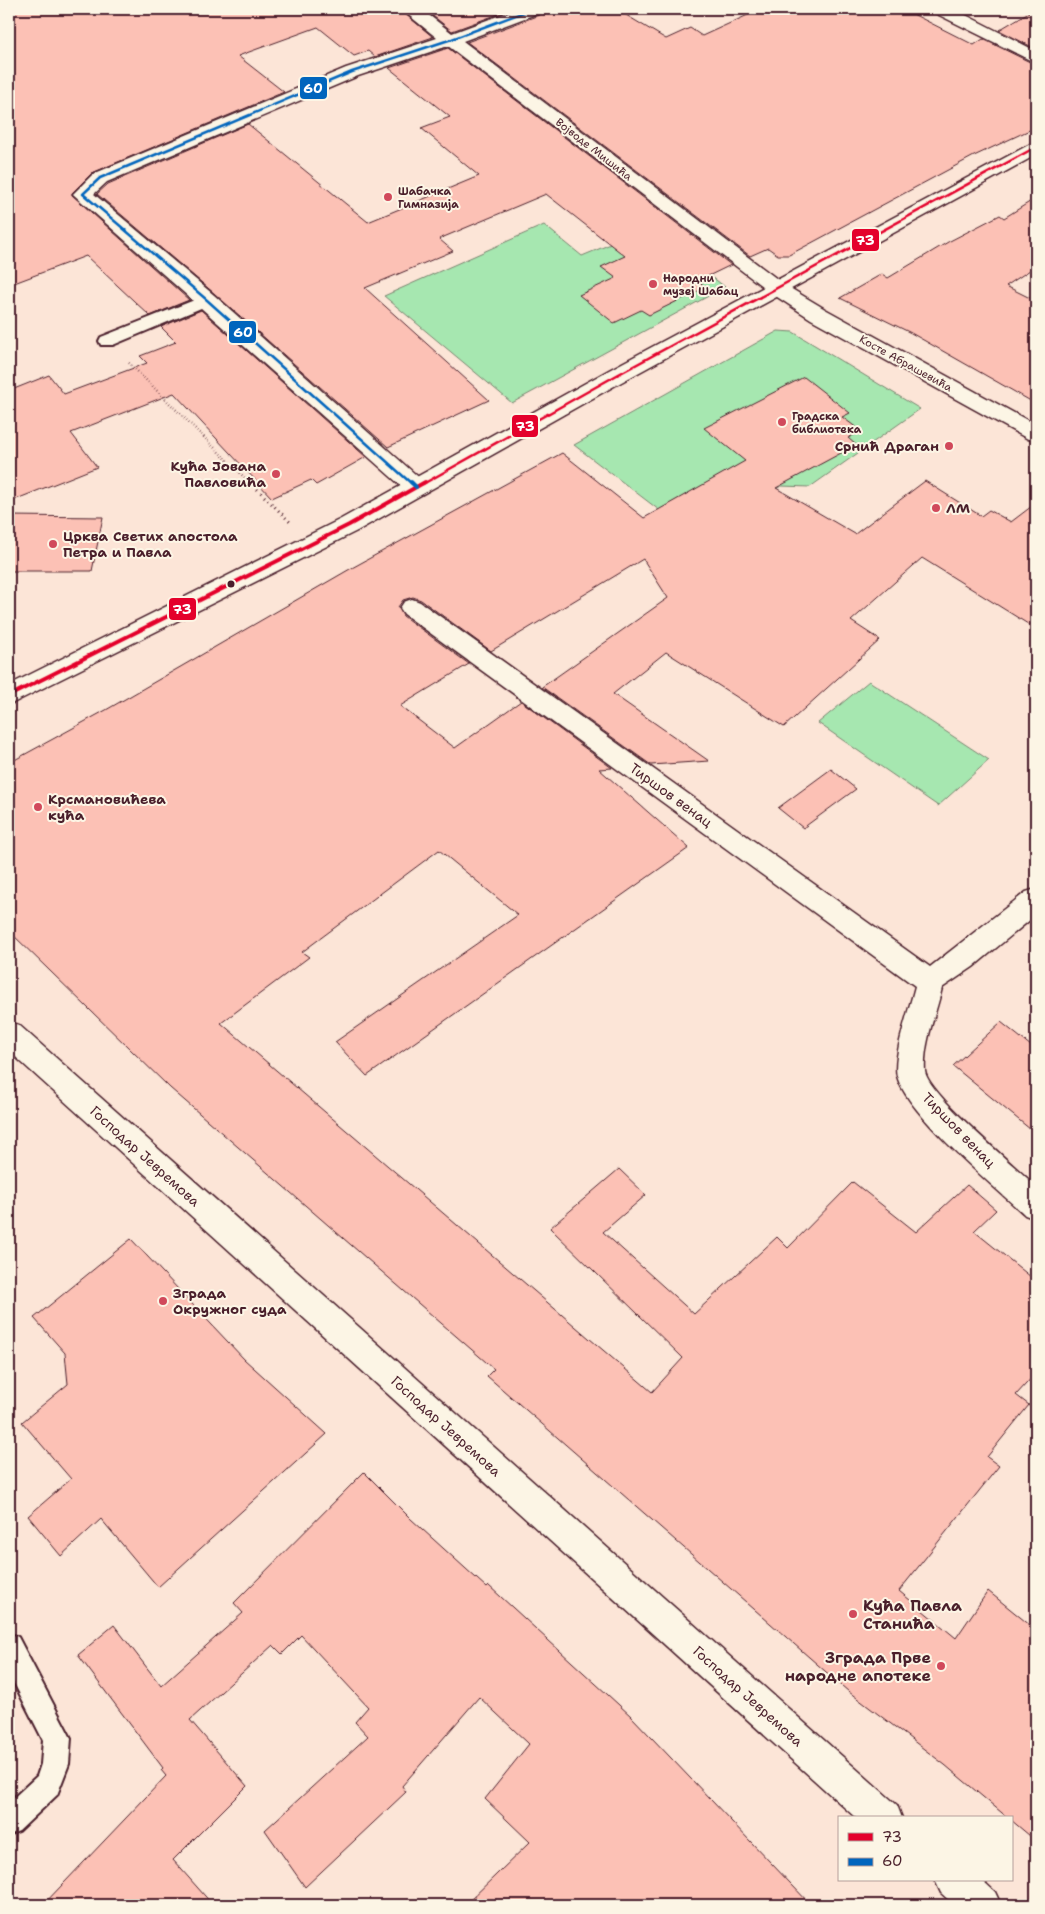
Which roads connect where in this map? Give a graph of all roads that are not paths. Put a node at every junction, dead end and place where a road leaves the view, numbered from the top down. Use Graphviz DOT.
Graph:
graph roads {
  1 [pos="410,9"];
  2 [pos="532,9"];
  3 [pos="941,9"];
  4 [pos="452,39"];
  5 [pos="1036,58"];
  6 [pos="1036,147"];
  7 [pos="778,290"];
  8 [pos="207,300"];
  9 [pos="107,341"];
  10 [pos="1036,434"];
  11 [pos="416,487"];
  12 [pos="412,608"];
  13 [pos="9,696"];
  14 [pos="1036,900"];
  15 [pos="930,982"];
  16 [pos="9,1034"];
  17 [pos="1036,1204"];
  18 [pos="9,1646"];
  19 [pos="882,1816"];
  20 [pos="9,1820"];
  21 [pos="956,1882"];
  22 [pos="982,1905"];
  1 -- 4 [label="street, Војводе Мишића"];
  2 -- 4 [label="street"];
  3 -- 5 [label="street"];
  4 -- 7 [label="street, Војводе Мишића"];
  4 -- 8 [label="street"];
  6 -- 7 [label="street"];
  7 -- 10 [label="street, Косте Абрашевића"];
  7 -- 11 [label="street"];
  8 -- 9 [label="lane"];
  8 -- 11 [label="street"];
  11 -- 13 [label="street"];
  12 -- 15 [label="street, Тиршов венац"];
  14 -- 15 [label="street"];
  15 -- 17 [label="street, Тиршов венац"];
  16 -- 19 [label="street, Господар Јевремова"];
  18 -- 20 [label="lane"];
  21 -- 22 [label="street"];
}
